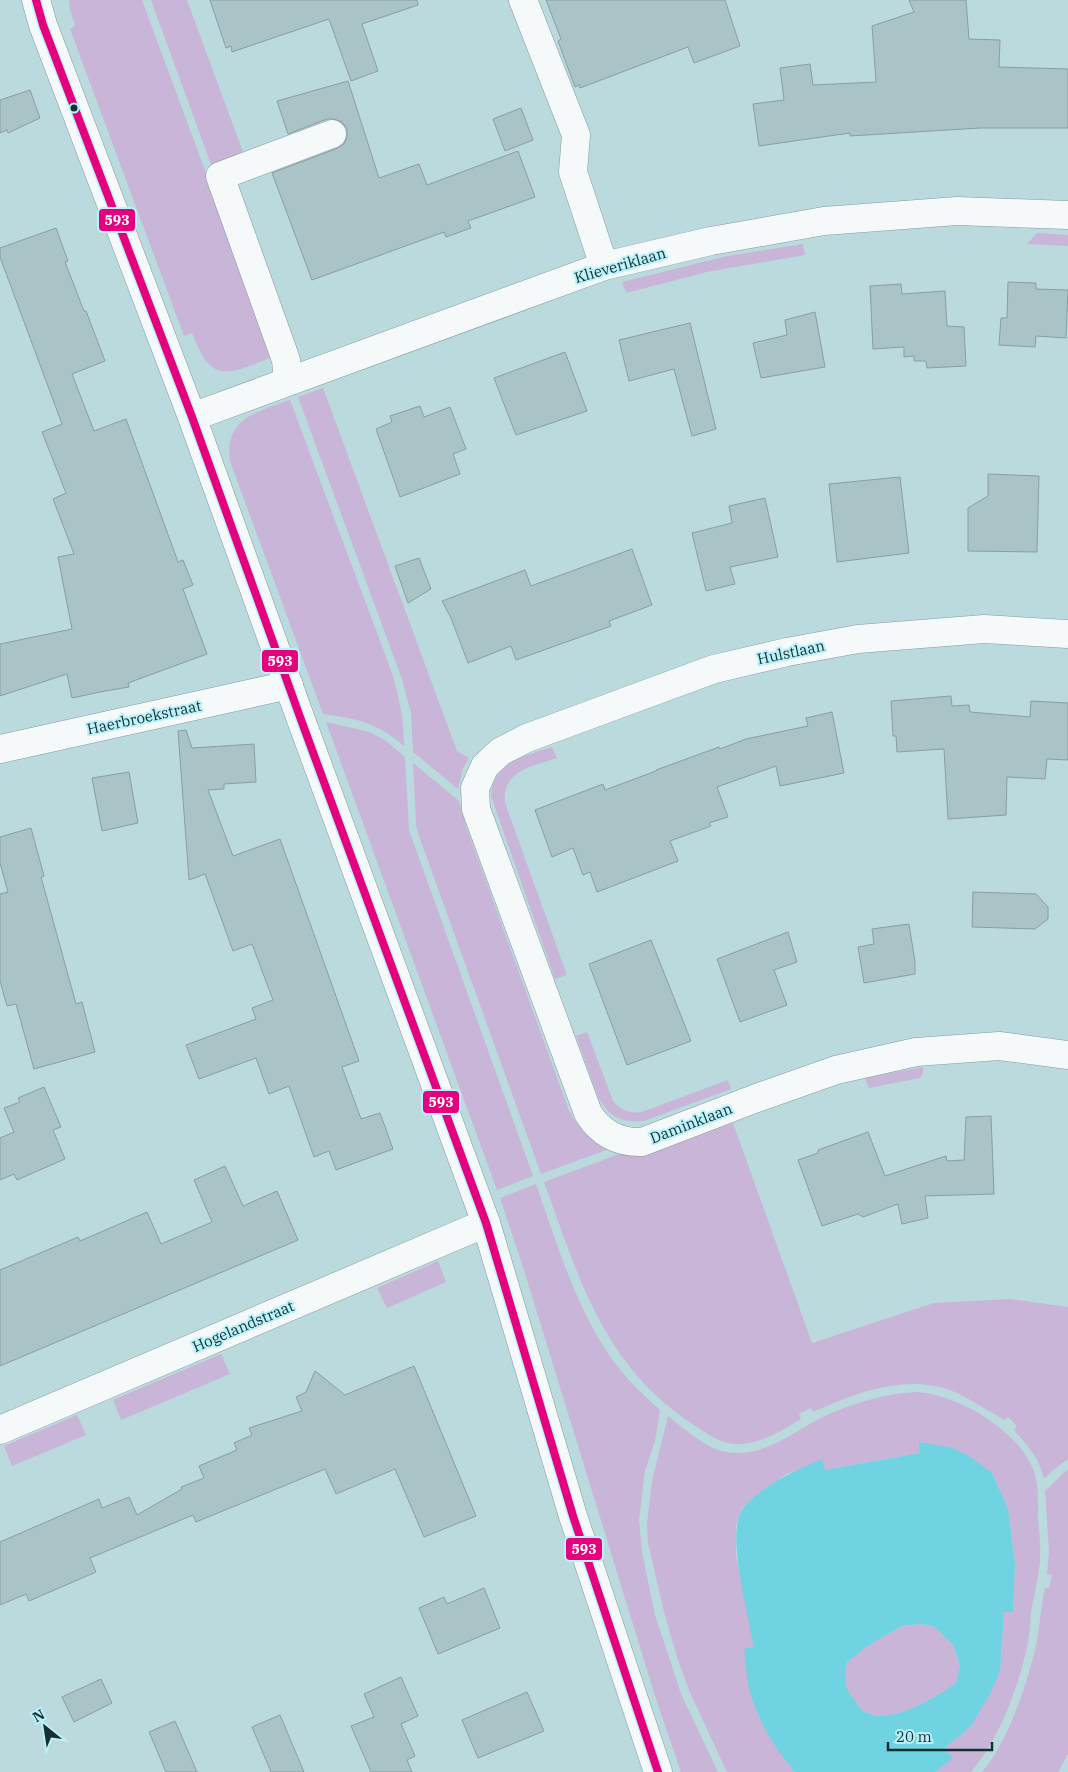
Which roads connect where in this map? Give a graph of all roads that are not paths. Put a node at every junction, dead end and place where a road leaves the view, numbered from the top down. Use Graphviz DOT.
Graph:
graph roads {
  1 [pos="36,0"];
  2 [pos="524,0"];
  3 [pos="332,134"];
  4 [pos="1068,215"];
  5 [pos="604,266"];
  6 [pos="288,381"];
  7 [pos="192,417"];
  8 [pos="1068,634"];
  9 [pos="289,685"];
  10 [pos="527,738"];
  11 [pos="0,749"];
  12 [pos="1068,1055"];
  13 [pos="486,1223"];
  14 [pos="0,1430"];
  15 [pos="658,1772"];
  1 -- 7 [label="street"];
  2 -- 5 [label="street"];
  3 -- 6 [label="street"];
  4 -- 5 [label="street, Klieveriklaan"];
  5 -- 6 [label="street, Klieveriklaan"];
  6 -- 7 [label="street, Klieveriklaan"];
  7 -- 9 [label="street"];
  8 -- 10 [label="street, Hulstlaan"];
  9 -- 11 [label="street, Haerbroekstraat"];
  9 -- 13 [label="street"];
  10 -- 12 [label="street, Daminklaan"];
  13 -- 14 [label="street, Hogelandstraat"];
  13 -- 15 [label="street"];
}
